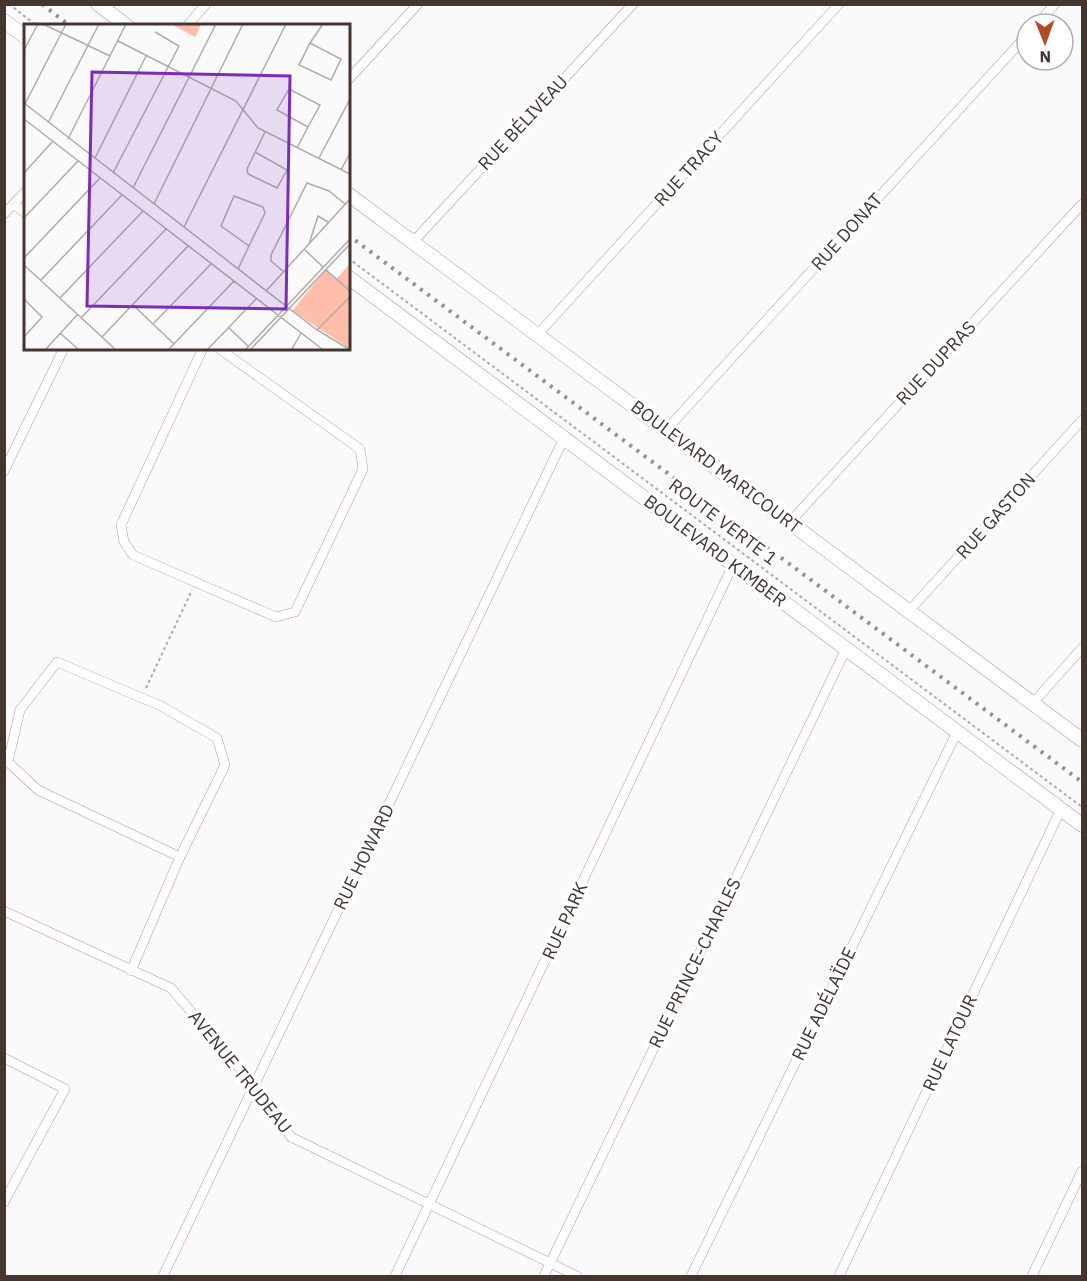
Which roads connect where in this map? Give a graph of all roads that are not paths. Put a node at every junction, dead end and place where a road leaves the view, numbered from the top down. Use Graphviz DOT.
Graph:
graph roads {
  1 [pos="98,4"];
  2 [pos="206,4"];
  3 [pos="418,4"];
  4 [pos="633,4"];
  5 [pos="839,5"];
  6 [pos="4,21"];
  7 [pos="124,24"];
  8 [pos="189,24"];
  9 [pos="24,36"];
  10 [pos="1015,48"];
  11 [pos="350,78"];
  12 [pos="24,193"];
  13 [pos="350,195"];
  14 [pos="14,204"];
  15 [pos="1083,204"];
  16 [pos="24,212"];
  17 [pos="4,214"];
  18 [pos="414,242"];
  19 [pos="350,278"];
  20 [pos="538,334"];
  21 [pos="62,350"];
  22 [pos="202,350"];
  23 [pos="221,350"];
  24 [pos="1083,420"];
  25 [pos="666,430"];
  26 [pos="564,438"];
  27 [pos="4,471"];
  28 [pos="790,522"];
  29 [pos="733,565"];
  30 [pos="909,611"];
  31 [pos="1083,648"];
  32 [pos="846,649"];
  33 [pos="1033,703"];
  34 [pos="957,732"];
  35 [pos="1083,741"];
  36 [pos="1061,809"];
  37 [pos="1083,825"];
  38 [pos="180,857"];
  39 [pos="4,911"];
  40 [pos="131,970"];
  41 [pos="4,1058"];
  42 [pos="255,1086"];
  43 [pos="1083,1171"];
  44 [pos="4,1202"];
  45 [pos="430,1206"];
  46 [pos="550,1264"];
  47 [pos="163,1276"];
  48 [pos="395,1276"];
  49 [pos="544,1276"];
  50 [pos="577,1276"];
  51 [pos="691,1276"];
  52 [pos="839,1276"];
  53 [pos="1032,1276"];
  1 -- 7 [label="street"];
  2 -- 8 [label="street"];
  3 -- 11 [label="street"];
  4 -- 18 [label="street, RUE BÉLIVEAU"];
  5 -- 20 [label="street, RUE TRACY"];
  6 -- 9 [label="street"];
  10 -- 25 [label="street, RUE DONAT"];
  12 -- 14 [label="street"];
  13 -- 18 [label="street, BOULEVARD MARICOURT"];
  14 -- 16 [label="street"];
  14 -- 17 [label="street"];
  15 -- 28 [label="street, RUE DUPRAS"];
  18 -- 20 [label="street, BOULEVARD MARICOURT"];
  19 -- 26 [label="street, BOULEVARD KIMBER"];
  20 -- 25 [label="street, BOULEVARD MARICOURT"];
  21 -- 27 [label="street"];
  22 -- 23 [label="street"];
  24 -- 30 [label="street, RUE GASTON"];
  25 -- 28 [label="street, BOULEVARD MARICOURT"];
  26 -- 29 [label="street, BOULEVARD KIMBER"];
  26 -- 42 [label="street, RUE HOWARD"];
  28 -- 30 [label="street, BOULEVARD MARICOURT"];
  29 -- 32 [label="street, BOULEVARD KIMBER"];
  29 -- 45 [label="street, RUE PARK"];
  30 -- 33 [label="street, BOULEVARD MARICOURT"];
  31 -- 33 [label="street"];
  32 -- 34 [label="street, BOULEVARD KIMBER"];
  32 -- 46 [label="street, RUE PRINCE-CHARLES"];
  33 -- 35 [label="street, BOULEVARD MARICOURT"];
  34 -- 36 [label="street, BOULEVARD KIMBER"];
  34 -- 51 [label="street, RUE ADÉLAÏDE"];
  36 -- 37 [label="street, BOULEVARD KIMBER"];
  36 -- 52 [label="street, RUE LATOUR"];
  38 -- 38 [label="street"];
  38 -- 40 [label="street"];
  39 -- 40 [label="street, AVENUE TRUDEAU"];
  40 -- 42 [label="street, AVENUE TRUDEAU"];
  41 -- 44 [label="street"];
  42 -- 45 [label="street, AVENUE TRUDEAU"];
  42 -- 47 [label="street, RUE HOWARD"];
  43 -- 53 [label="street"];
  45 -- 46 [label="street, AVENUE TRUDEAU"];
  45 -- 48 [label="street, RUE PARK"];
  46 -- 49 [label="street, RUE PRINCE-CHARLES"];
  46 -- 50 [label="street, AVENUE TRUDEAU"];
}
